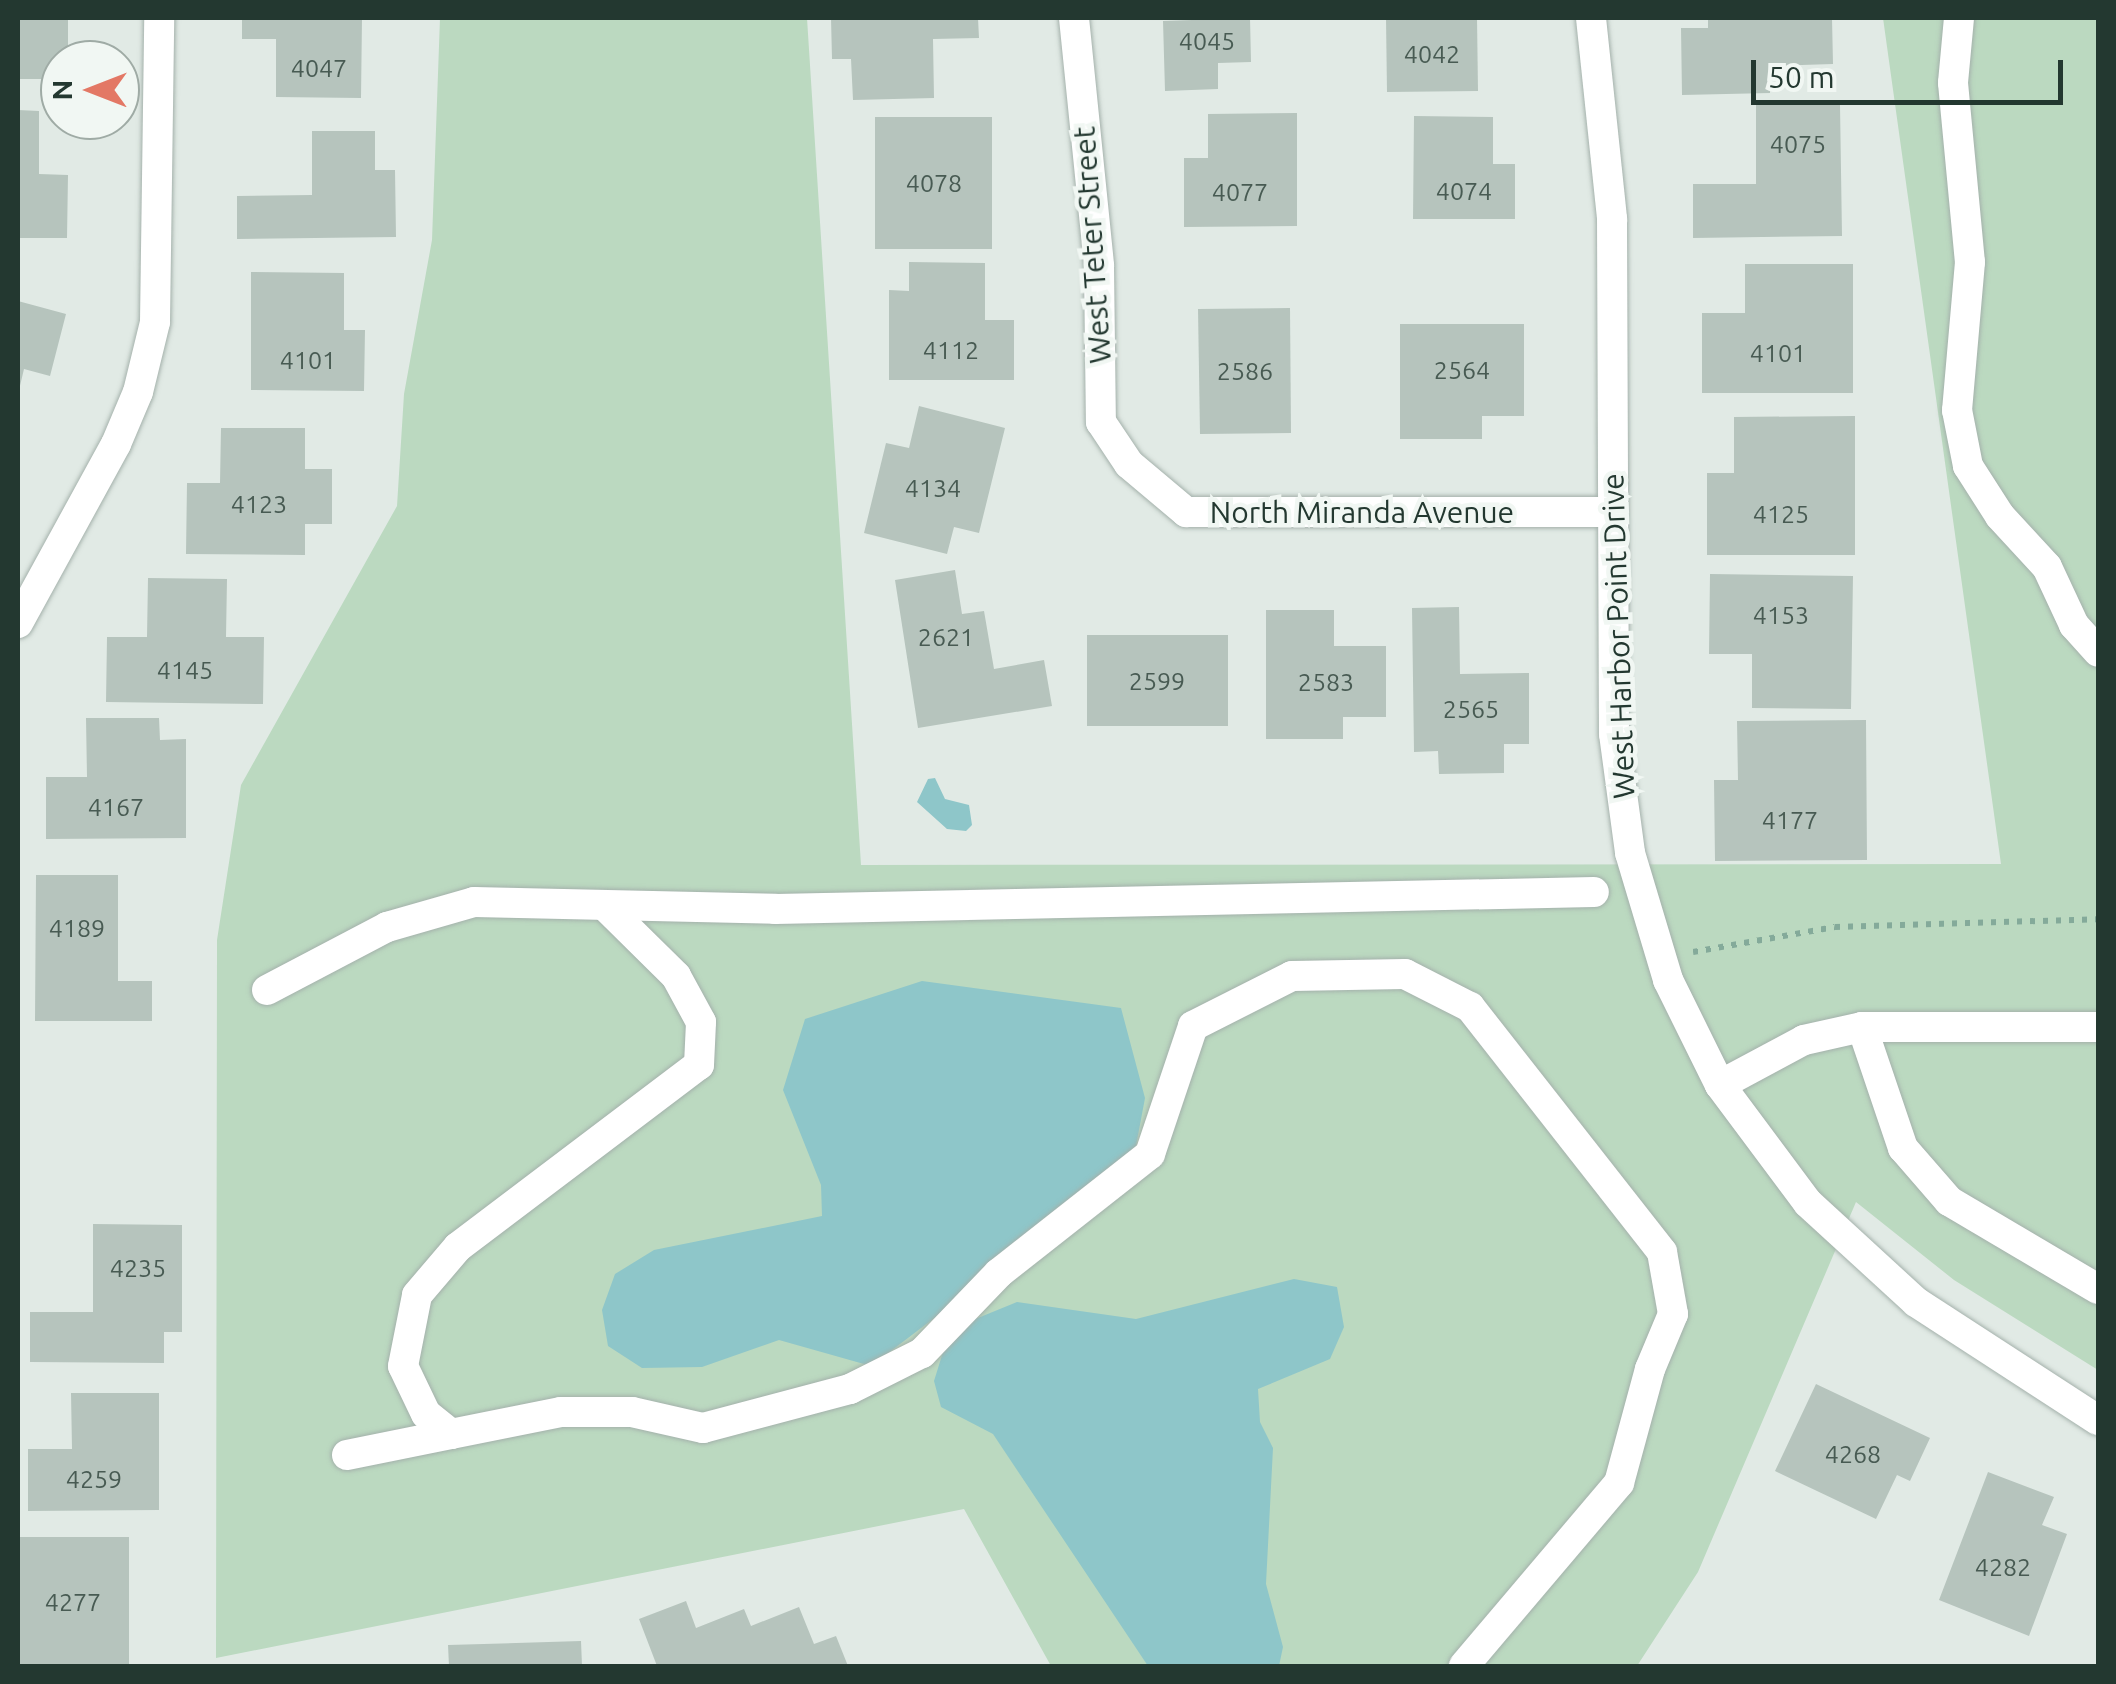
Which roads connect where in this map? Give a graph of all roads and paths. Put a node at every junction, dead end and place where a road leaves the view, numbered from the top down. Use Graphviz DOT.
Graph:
graph roads {
  1 [pos="159,18"];
  2 [pos="1074,18"];
  3 [pos="1591,18"];
  4 [pos="1960,18"];
  5 [pos="1129,464"];
  6 [pos="1613,512"];
  7 [pos="18,623"];
  8 [pos="2098,652"];
  9 [pos="1594,892"];
  10 [pos="607,908"];
  11 [pos="2098,919"];
  12 [pos="1692,952"];
  13 [pos="266,990"];
  14 [pos="1862,1027"];
  15 [pos="2098,1027"];
  16 [pos="1720,1085"];
  17 [pos="2098,1289"];
  18 [pos="2098,1420"];
  19 [pos="451,1434"];
  20 [pos="347,1455"];
  21 [pos="1464,1666"];
  1 -- 7 [label="street"];
  2 -- 5 [label="street, West Teter Street"];
  3 -- 6 [label="street, West Harbor Point Drive"];
  4 -- 8 [label="street"];
  5 -- 6 [label="street, North Miranda Avenue"];
  6 -- 16 [label="street, West Harbor Point Drive"];
  9 -- 10 [label="street"];
  10 -- 13 [label="street"];
  10 -- 19 [label="street"];
  11 -- 12 [label="path"];
  14 -- 15 [label="street"];
  14 -- 16 [label="street"];
  14 -- 17 [label="street"];
  16 -- 18 [label="street, West Harbor Point Drive"];
  19 -- 20 [label="street"];
  19 -- 21 [label="street"];
}
